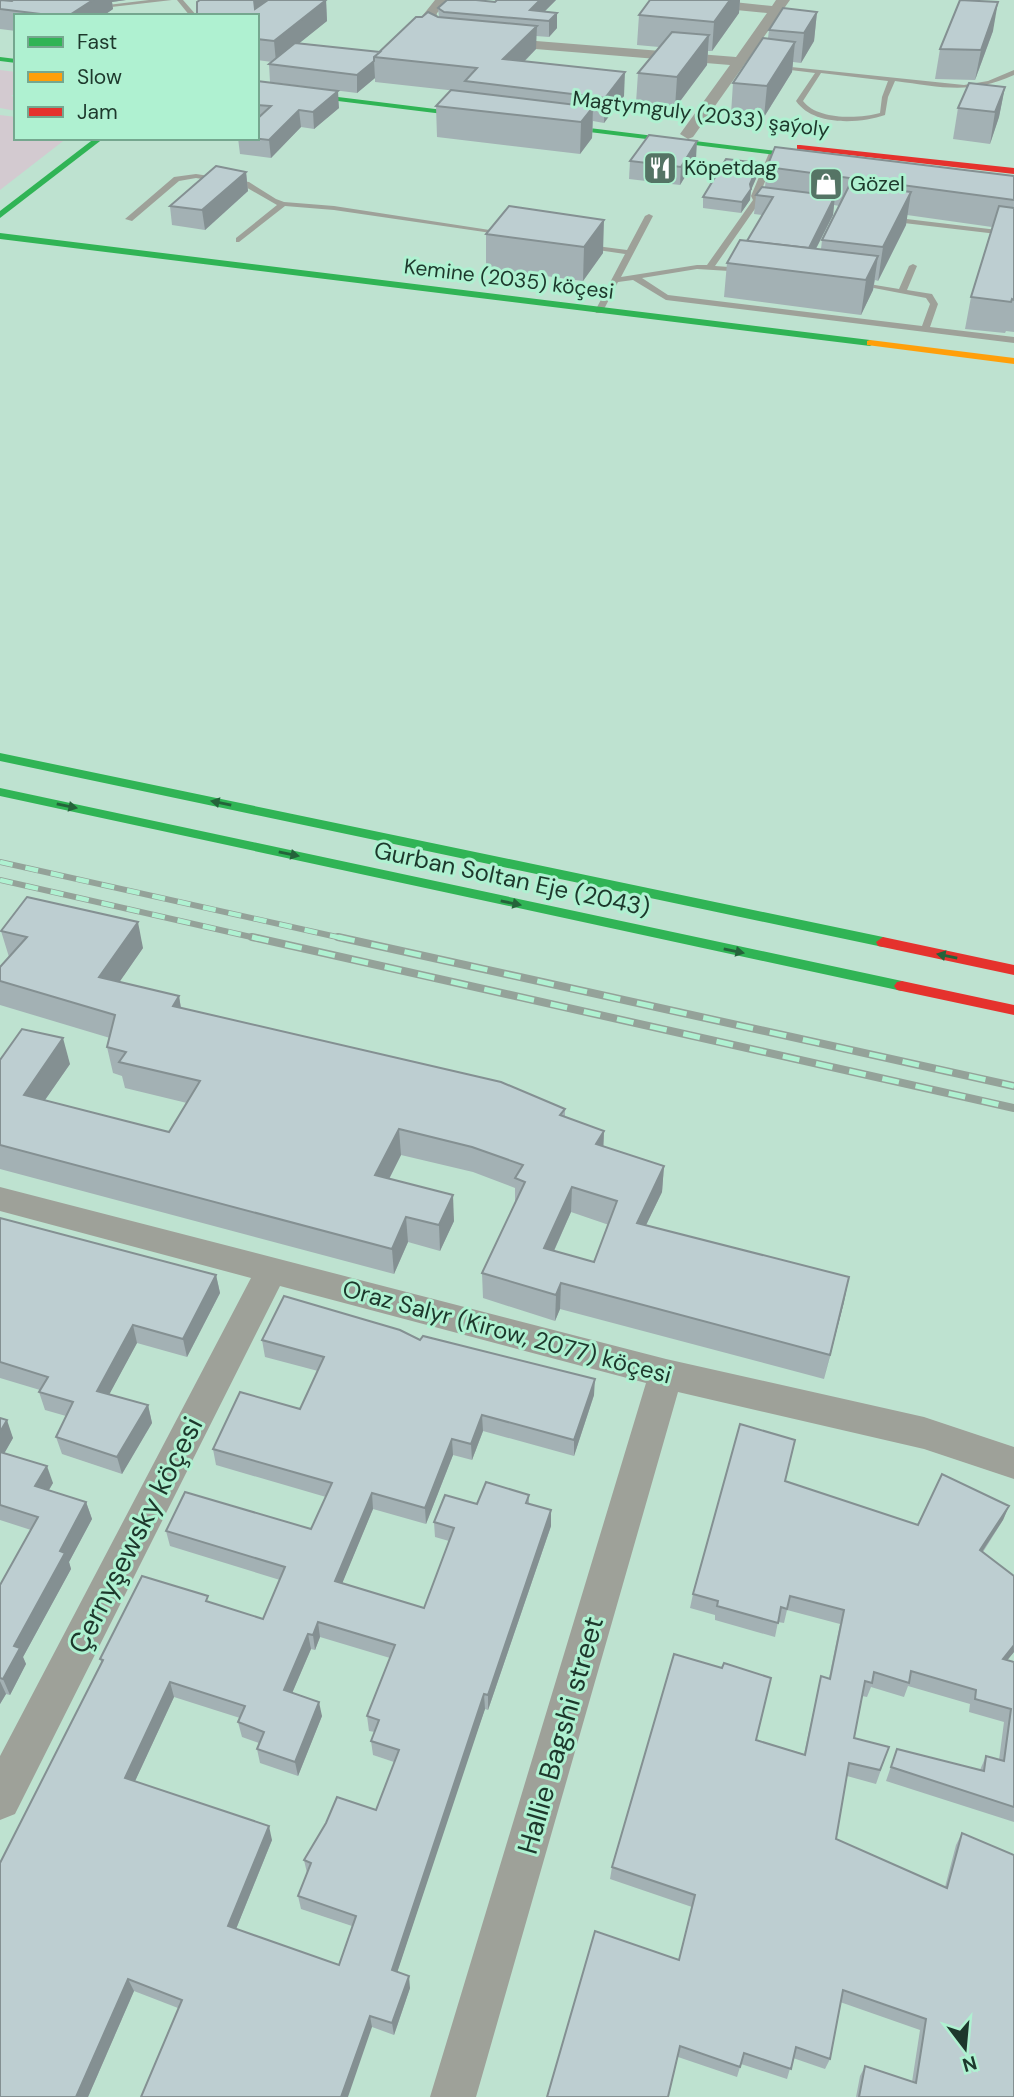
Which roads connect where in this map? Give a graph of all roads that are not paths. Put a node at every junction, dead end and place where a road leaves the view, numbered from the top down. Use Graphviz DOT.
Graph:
graph roads {
  1 [pos="169,0"];
  2 [pos="180,0"];
  3 [pos="443,0"];
  4 [pos="675,0"];
  5 [pos="120,5"];
  6 [pos="779,5"];
  7 [pos="87,8"];
  8 [pos="108,14"];
  9 [pos="192,14"];
  10 [pos="745,62"];
  11 [pos="765,65"];
  12 [pos="819,71"];
  13 [pos="1014,72"];
  14 [pos="892,80"];
  15 [pos="259,81"];
  16 [pos="259,89"];
  17 [pos="688,134"];
  18 [pos="97,140"];
  19 [pos="774,153"];
  20 [pos="1013,173"];
  21 [pos="757,200"];
  22 [pos="283,204"];
  23 [pos="778,204"];
  24 [pos="0,215"];
  25 [pos="649,216"];
  26 [pos="881,218"];
  27 [pos="129,219"];
  28 [pos="1014,234"];
  29 [pos="0,236"];
  30 [pos="521,236"];
  31 [pos="239,240"];
  32 [pos="576,245"];
  33 [pos="631,253"];
  34 [pos="711,266"];
  35 [pos="913,266"];
  36 [pos="748,271"];
  37 [pos="634,277"];
  38 [pos="616,280"];
  39 [pos="849,283"];
  40 [pos="903,289"];
  41 [pos="599,311"];
  42 [pos="925,329"];
  43 [pos="1014,340"];
  44 [pos="1014,361"];
  45 [pos="0,757"];
  46 [pos="0,792"];
  47 [pos="1014,970"];
  48 [pos="1014,1010"];
  49 [pos="0,1199"];
  50 [pos="271,1271"];
  51 [pos="666,1374"];
  52 [pos="1014,1463"];
  53 [pos="0,1799"];
  54 [pos="453,2097"];
  1 -- 5 [label="lane"];
  2 -- 9 [label="lane"];
  3 -- 10 [label="street"];
  4 -- 6 [label="street"];
  5 -- 7 [label="lane"];
  5 -- 8 [label="lane"];
  6 -- 10 [label="street"];
  10 -- 17 [label="street"];
  11 -- 12 [label="lane"];
  12 -- 14 [label="lane"];
  12 -- 14 [label="lane"];
  13 -- 14 [label="lane"];
  15 -- 17 [label="main road, Magtymguly (2033) şaýoly"];
  16 -- 19 [label="main road, Magtymguly (2033) şaýoly"];
  17 -- 20 [label="main road, Magtymguly (2033) şaýoly"];
  18 -- 24 [label="main road"];
  19 -- 20 [label="main road, Magtymguly (2033) şaýoly"];
  19 -- 21 [label="lane"];
  21 -- 23 [label="lane"];
  21 -- 34 [label="lane"];
  22 -- 27 [label="lane"];
  22 -- 30 [label="lane"];
  22 -- 31 [label="lane"];
  25 -- 33 [label="lane"];
  26 -- 28 [label="lane"];
  29 -- 41 [label="main road, Kemine (2035) köçesi"];
  32 -- 33 [label="lane"];
  33 -- 38 [label="lane"];
  34 -- 36 [label="lane"];
  34 -- 37 [label="lane"];
  35 -- 40 [label="lane"];
  37 -- 38 [label="lane"];
  37 -- 42 [label="lane"];
  38 -- 41 [label="lane"];
  39 -- 40 [label="lane"];
  40 -- 42 [label="lane"];
  41 -- 44 [label="main road, Kemine (2035) köçesi"];
  42 -- 43 [label="lane"];
  47 -- 45 [label="main road, Gurban Soltan Eje (2043), one-way"];
  46 -- 48 [label="main road, Gurban Soltan Eje (2043), one-way"];
  49 -- 50 [label="street, Oraz Salyr (Kirow, 2077) köçesi"];
  50 -- 51 [label="street, Oraz Salyr (Kirow, 2077) köçesi"];
  50 -- 53 [label="street, Çernyşewsky köçesi"];
  51 -- 52 [label="street, Oraz Salyr (Kirow, 2077) köçesi"];
  51 -- 54 [label="street, Hallie Bagshi street"];
}
